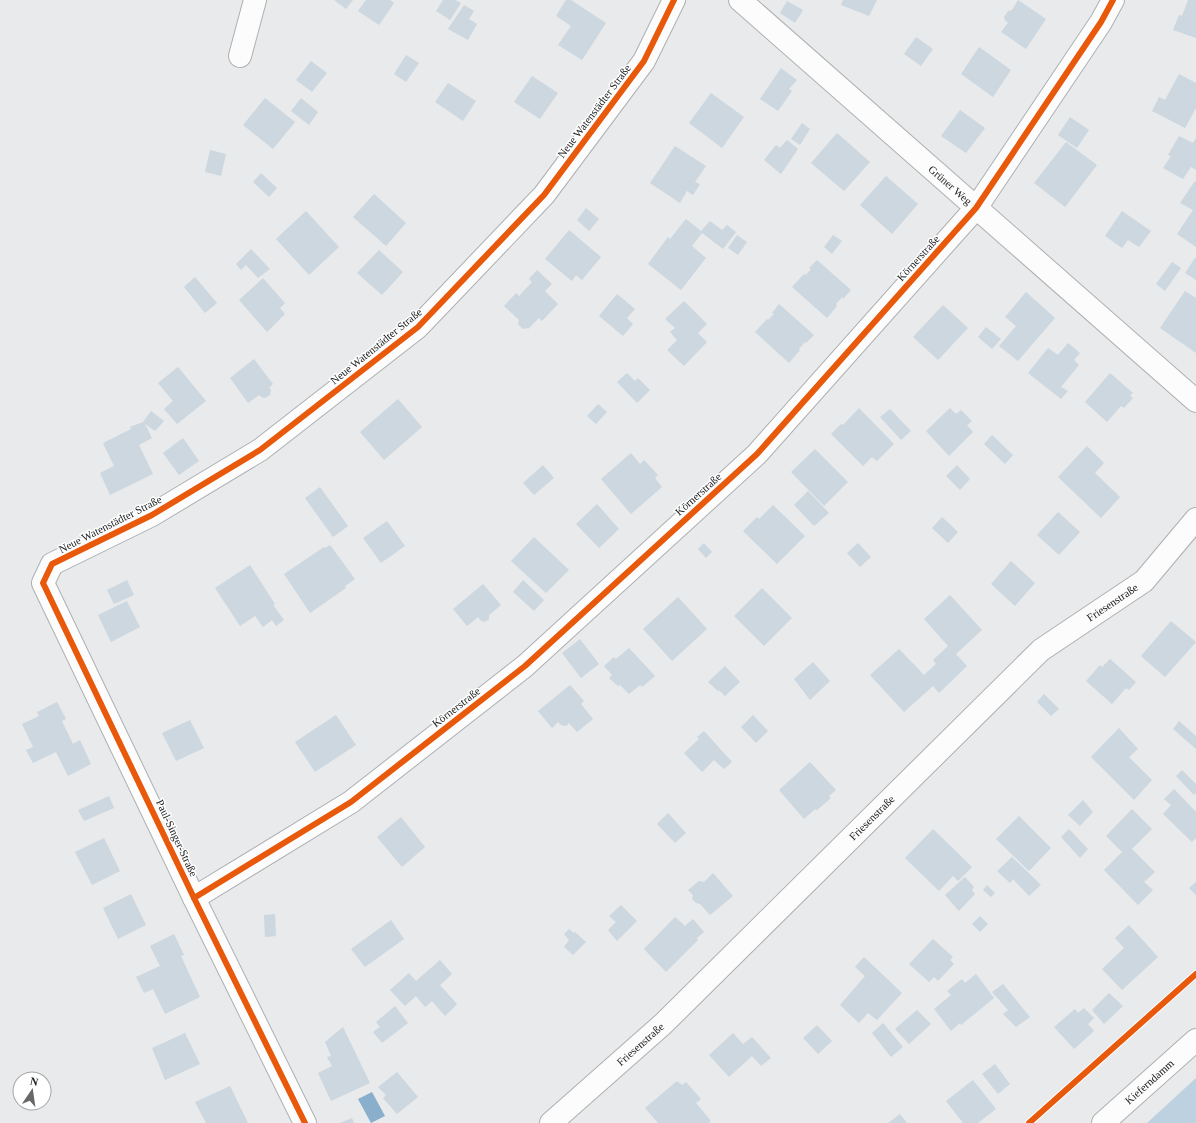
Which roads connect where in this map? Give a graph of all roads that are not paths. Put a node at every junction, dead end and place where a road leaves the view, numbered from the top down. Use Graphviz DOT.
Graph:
graph roads {
  1 [pos="255,0"];
  2 [pos="674,0"];
  3 [pos="740,0"];
  4 [pos="1113,0"];
  5 [pos="240,56"];
  6 [pos="976,208"];
  7 [pos="1196,401"];
  8 [pos="1196,519"];
  9 [pos="43,583"];
  10 [pos="194,898"];
  11 [pos="1196,1040"];
  12 [pos="305,1123"];
  13 [pos="551,1123"];
  14 [pos="1103,1123"];
  1 -- 5 [label="street"];
  2 -- 9 [label="street, Neue Watenstädter Straße"];
  3 -- 6 [label="street, Grüner Weg"];
  4 -- 6 [label="street, Körnerstraße"];
  6 -- 7 [label="street, Grüner Weg"];
  6 -- 10 [label="street, Körnerstraße"];
  8 -- 13 [label="street, Friesenstraße"];
  9 -- 10 [label="street, Paul-Singer-Straße"];
  10 -- 12 [label="street, Paul-Singer-Straße"];
  11 -- 14 [label="street, Kieferndamm"];
}
